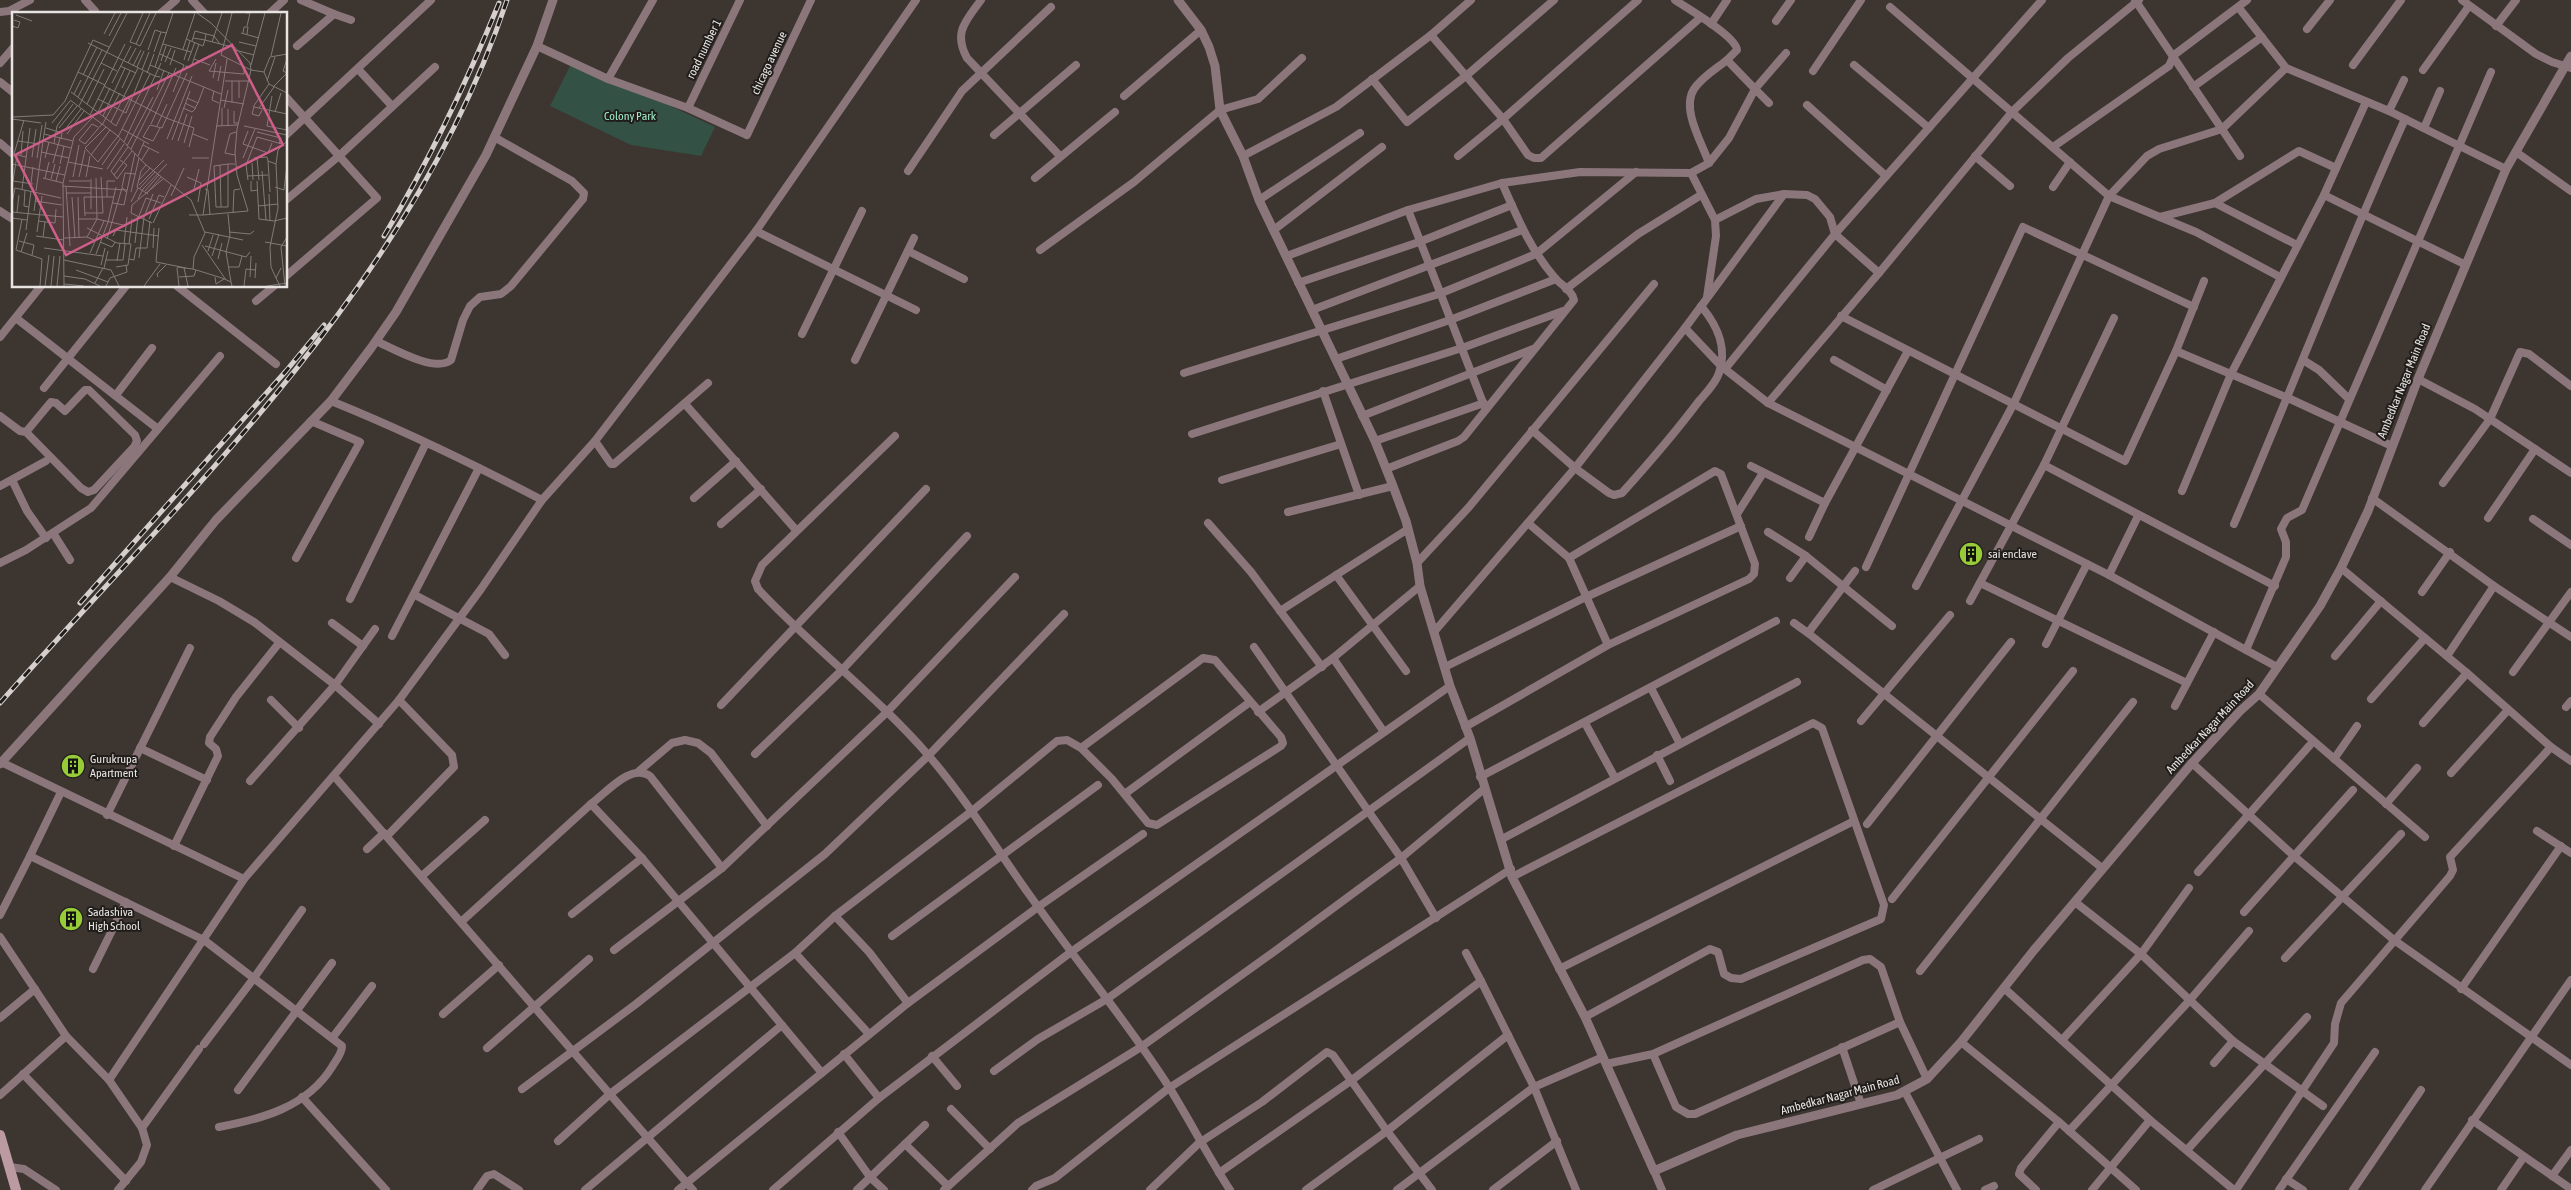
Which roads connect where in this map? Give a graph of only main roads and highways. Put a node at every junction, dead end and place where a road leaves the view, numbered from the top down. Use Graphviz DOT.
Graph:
graph roads {
  1 [pos="0,1134"];
  2 [pos="2,1149"];
  3 [pos="16,1190"];
  1 -- 2 [label="main road"];
  2 -- 3 [label="main road"];
}
